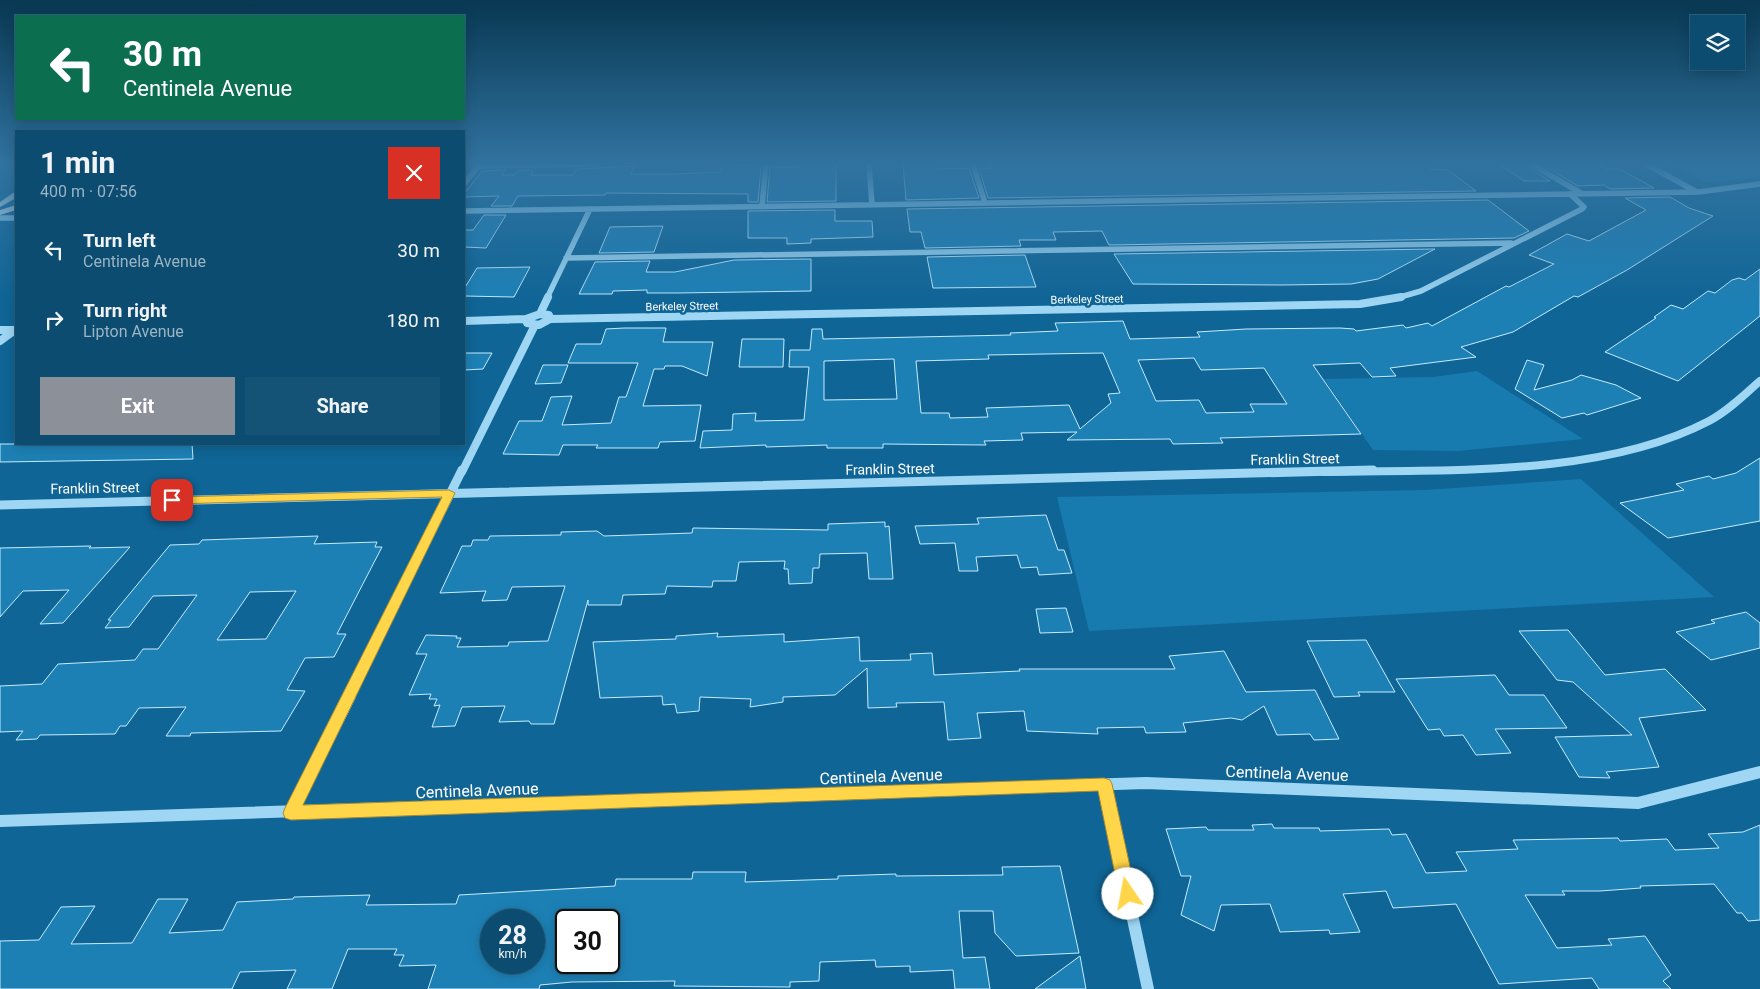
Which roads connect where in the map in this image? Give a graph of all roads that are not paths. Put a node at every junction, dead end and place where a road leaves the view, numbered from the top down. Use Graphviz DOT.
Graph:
graph roads {
  1 [pos="517,210"];
  2 [pos="589,210"];
  3 [pos="1580,210"];
  4 [pos="465,211"];
  5 [pos="0,218"];
  6 [pos="15,218"];
  7 [pos="1514,243"];
  8 [pos="566,258"];
  9 [pos="540,314"];
  10 [pos="550,319"];
  11 [pos="465,320"];
  12 [pos="530,322"];
  13 [pos="0,330"];
  14 [pos="15,330"];
  15 [pos="15,331"];
  16 [pos="0,341"];
  17 [pos="1760,381"];
  18 [pos="449,493"];
  19 [pos="0,505"];
  20 [pos="1760,772"];
  21 [pos="1104,784"];
  22 [pos="291,813"];
  23 [pos="0,821"];
  24 [pos="1148,989"];
  1 -- 4 [label="street"];
  2 -- 8 [label="street"];
  3 -- 7 [label="street, Berkeley Street"];
  5 -- 6 [label="street"];
  7 -- 8 [label="street"];
  7 -- 10 [label="street, Berkeley Street"];
  8 -- 9 [label="street"];
  9 -- 10 [label="street"];
  9 -- 12 [label="street"];
  10 -- 12 [label="street"];
  11 -- 12 [label="street"];
  12 -- 18 [label="street"];
  13 -- 14 [label="street"];
  15 -- 16 [label="street"];
  17 -- 18 [label="street, Franklin Street"];
  18 -- 19 [label="street, Franklin Street"];
  18 -- 22 [label="street"];
  20 -- 21 [label="street, Centinela Avenue"];
  21 -- 22 [label="street, Centinela Avenue"];
  21 -- 24 [label="street"];
  22 -- 23 [label="street, Centinela Avenue"];
}
